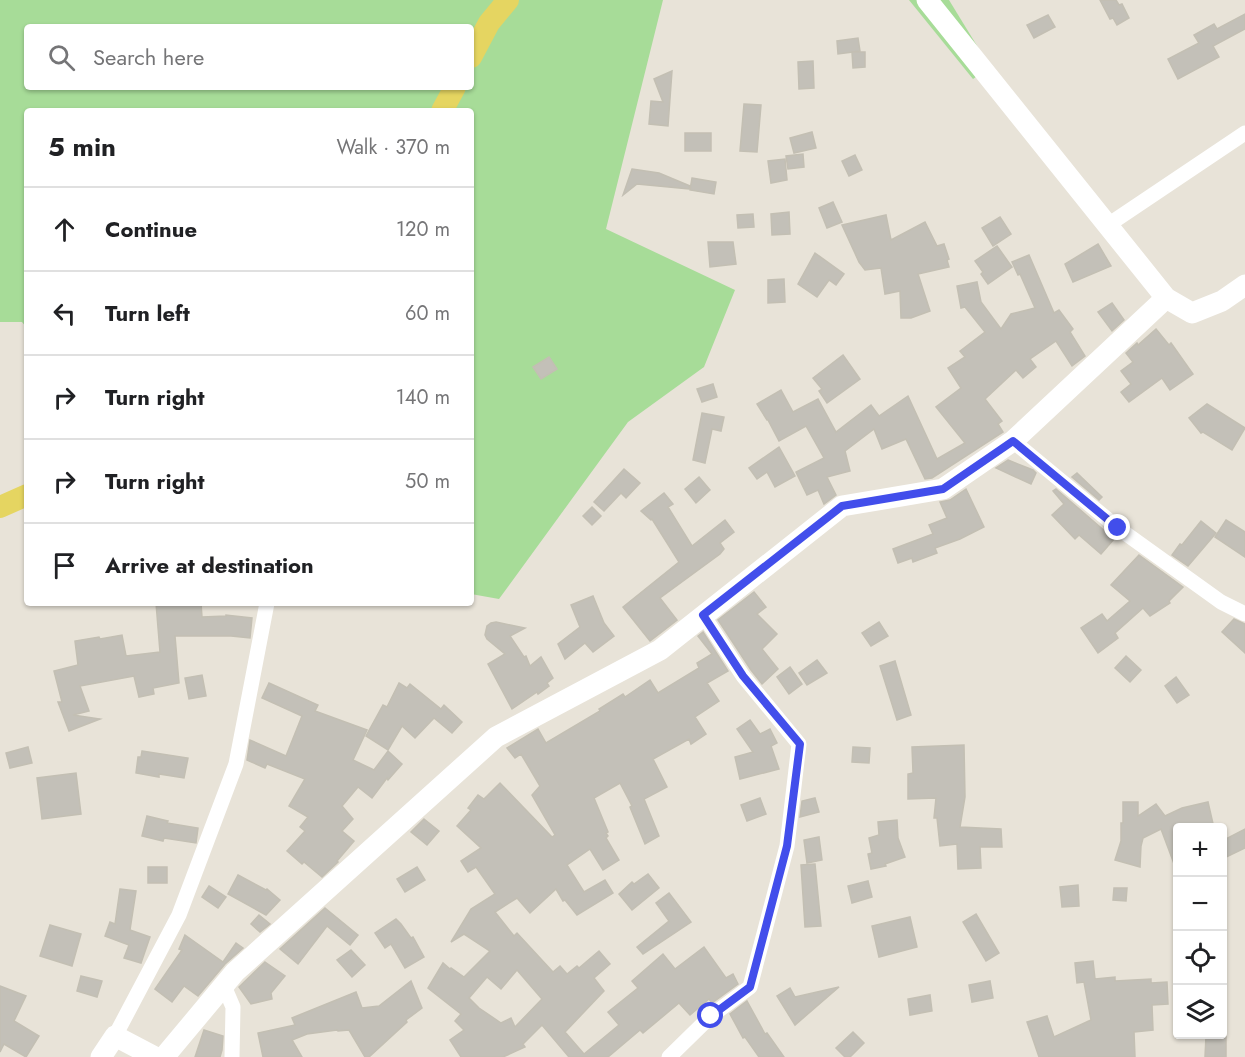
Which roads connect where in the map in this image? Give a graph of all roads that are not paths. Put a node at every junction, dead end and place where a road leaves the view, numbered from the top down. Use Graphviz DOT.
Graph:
graph roads {
  1 [pos="508,0"];
  2 [pos="927,0"];
  3 [pos="474,51"];
  4 [pos="453,90"];
  5 [pos="444,108"];
  6 [pos="1245,133"];
  7 [pos="1108,225"];
  8 [pos="1245,285"];
  9 [pos="1166,298"];
  10 [pos="1013,441"];
  11 [pos="24,496"];
  12 [pos="0,507"];
  13 [pos="266,606"];
  14 [pos="703,615"];
  15 [pos="1245,615"];
  16 [pos="224,986"];
  17 [pos="115,1036"];
  18 [pos="101,1057"];
  19 [pos="155,1057"];
  20 [pos="164,1057"];
  21 [pos="232,1057"];
  22 [pos="669,1057"];
  1 -- 3 [label="main road"];
  2 -- 7 [label="street"];
  4 -- 5 [label="main road"];
  6 -- 7 [label="street"];
  7 -- 9 [label="street"];
  8 -- 9 [label="street"];
  9 -- 10 [label="street"];
  10 -- 14 [label="street"];
  10 -- 15 [label="street"];
  11 -- 12 [label="main road"];
  13 -- 17 [label="street"];
  14 -- 16 [label="street"];
  14 -- 22 [label="street"];
  16 -- 20 [label="street"];
  16 -- 21 [label="street"];
  17 -- 18 [label="street"];
  17 -- 19 [label="street"];
}
